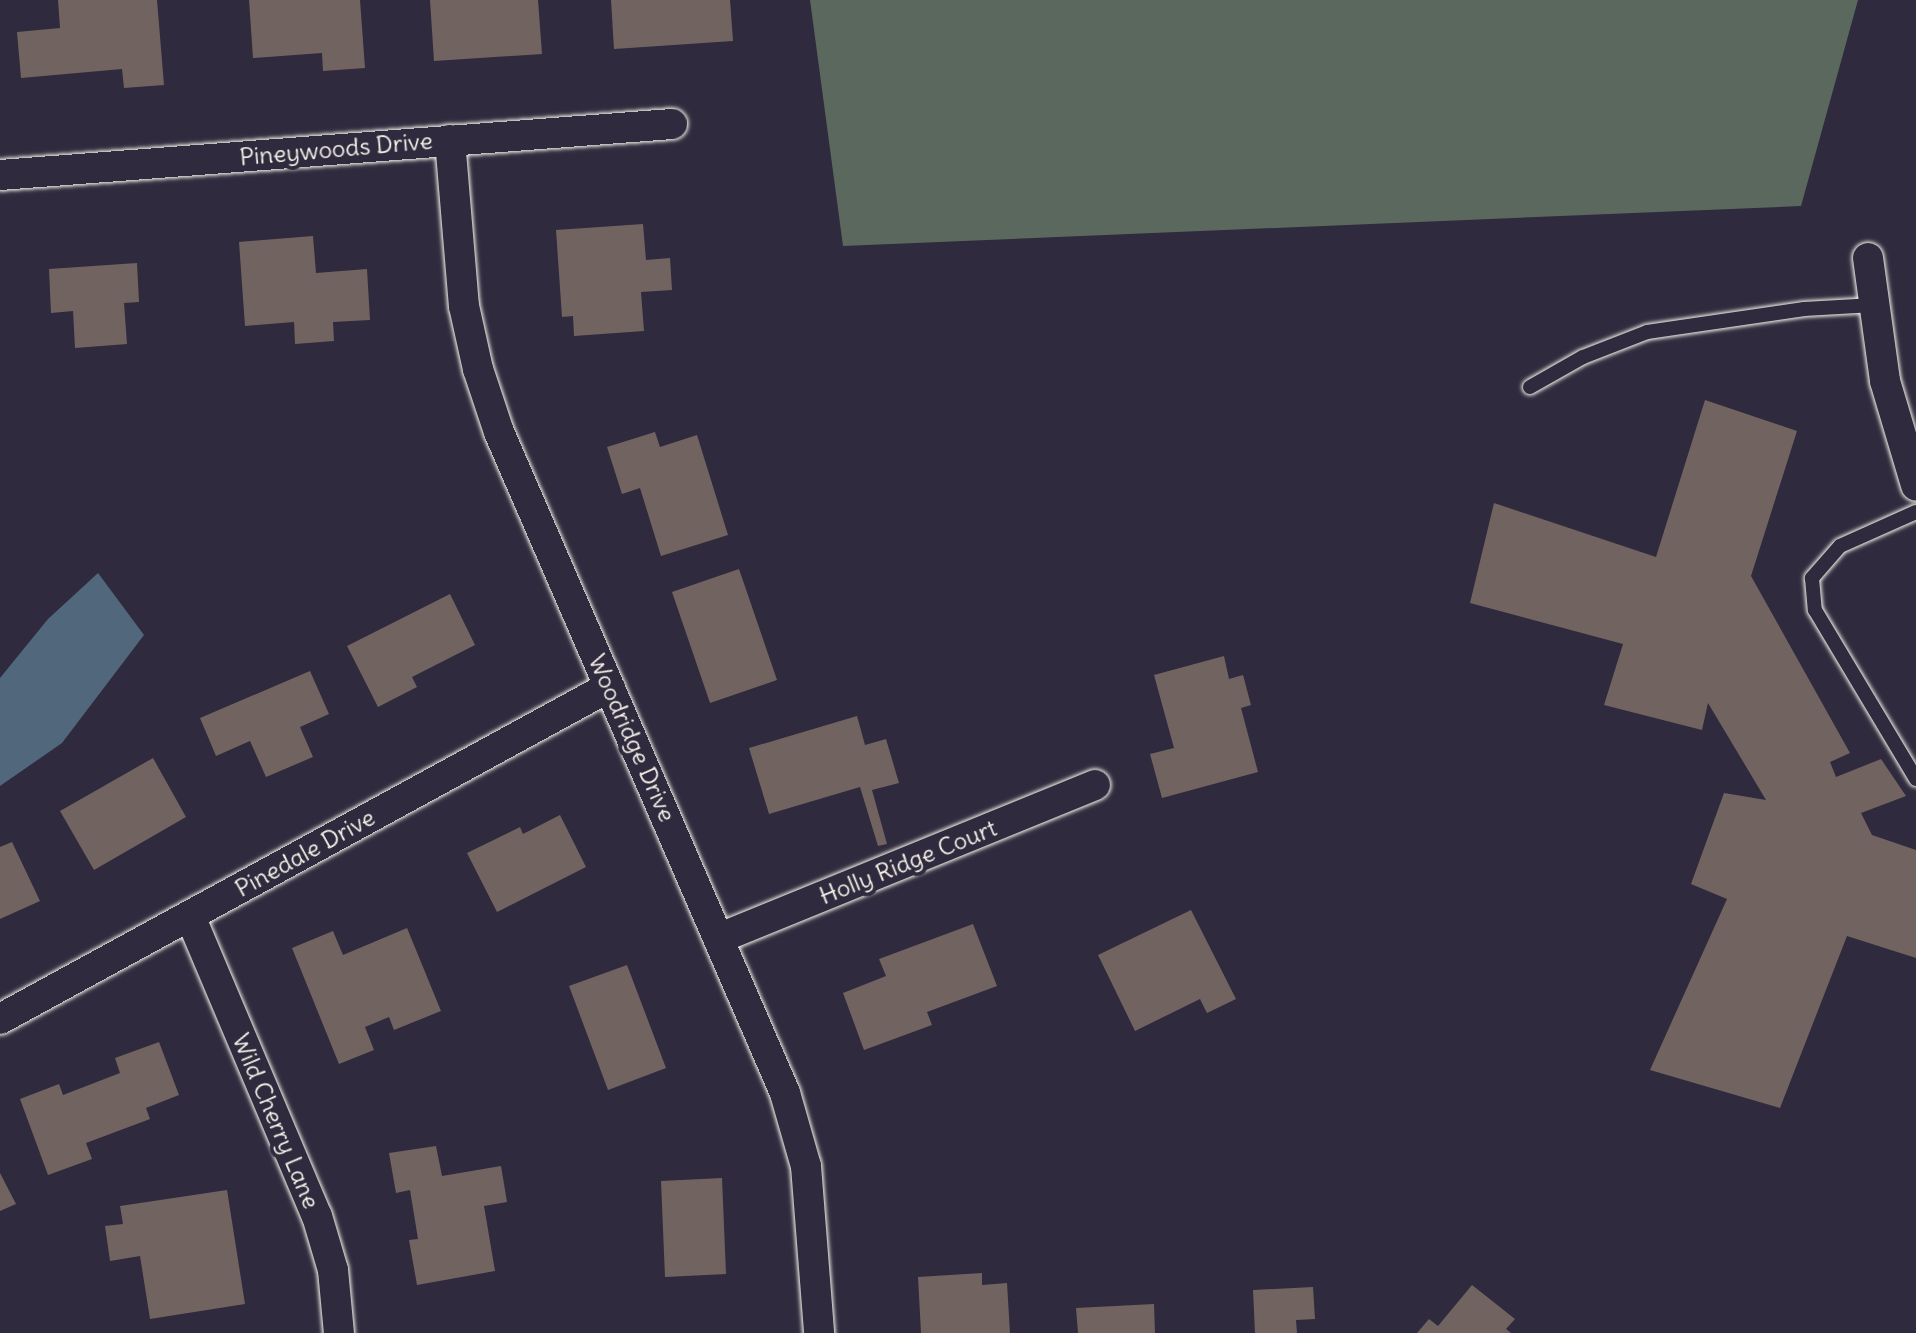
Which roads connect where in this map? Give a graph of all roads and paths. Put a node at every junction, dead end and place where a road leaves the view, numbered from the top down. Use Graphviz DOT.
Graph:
graph roads {
  1 [pos="672,124"];
  2 [pos="450,140"];
  3 [pos="0,175"];
  4 [pos="1868,258"];
  5 [pos="1874,305"];
  6 [pos="1530,387"];
  7 [pos="1916,485"];
  8 [pos="1916,512"];
  9 [pos="609,687"];
  10 [pos="1916,779"];
  11 [pos="1095,785"];
  12 [pos="190,916"];
  13 [pos="720,938"];
  14 [pos="0,1019"];
  15 [pos="339,1333"];
  16 [pos="819,1333"];
  1 -- 2 [label="street, Pineywoods Drive"];
  2 -- 3 [label="street, Pineywoods Drive"];
  2 -- 9 [label="street, Woodridge Drive"];
  4 -- 5 [label="street"];
  5 -- 6 [label="lane"];
  5 -- 7 [label="street"];
  8 -- 10 [label="lane"];
  9 -- 12 [label="street, Pinedale Drive"];
  9 -- 13 [label="street, Woodridge Drive"];
  11 -- 13 [label="street, Holly Ridge Court"];
  12 -- 14 [label="street, Pinedale Drive"];
  12 -- 15 [label="street, Wild Cherry Lane"];
  13 -- 16 [label="street, Woodridge Drive"];
}
